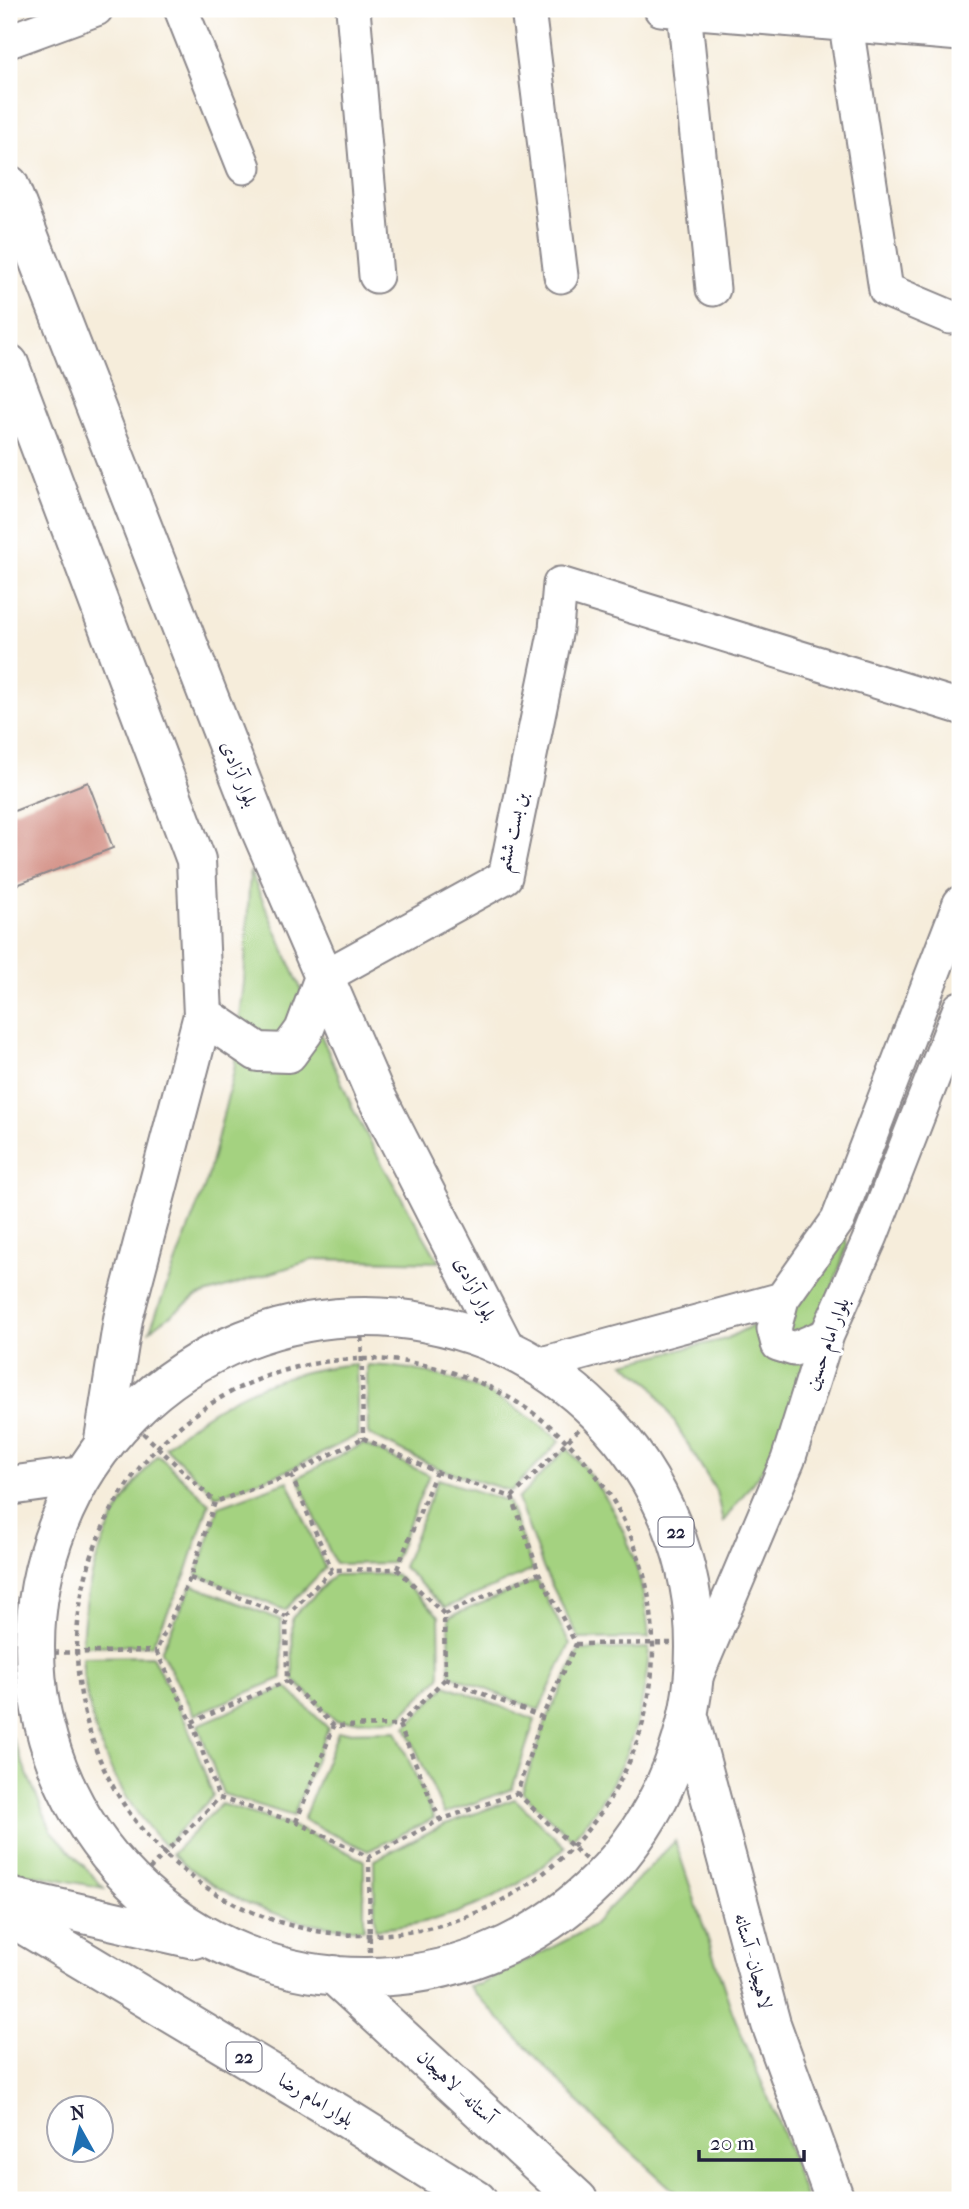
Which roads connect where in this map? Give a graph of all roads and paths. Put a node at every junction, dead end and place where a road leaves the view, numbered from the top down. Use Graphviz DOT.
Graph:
graph roads {
  1 [pos="96,9"];
  2 [pos="181,9"];
  3 [pos="353,9"];
  4 [pos="528,9"];
  5 [pos="673,10"];
  6 [pos="765,13"];
  7 [pos="846,24"];
  8 [pos="955,25"];
  9 [pos="9,41"];
  10 [pos="244,167"];
  11 [pos="9,185"];
  12 [pos="376,276"];
  13 [pos="561,276"];
  14 [pos="713,289"];
  15 [pos="950,317"];
  16 [pos="9,364"];
  17 [pos="960,707"];
  18 [pos="960,903"];
  19 [pos="324,977"];
  20 [pos="960,1008"];
  21 [pos="203,1015"];
  22 [pos="782,1299"];
  23 [pos="361,1317"];
  24 [pos="827,1335"];
  25 [pos="522,1356"];
  26 [pos="361,1359"];
  27 [pos="597,1410"];
  28 [pos="363,1438"];
  29 [pos="567,1441"];
  30 [pos="104,1447"];
  31 [pos="158,1447"];
  32 [pos="436,1472"];
  33 [pos="291,1475"];
  34 [pos="9,1486"];
  35 [pos="512,1497"];
  36 [pos="215,1502"];
  37 [pos="397,1569"];
  38 [pos="332,1570"];
  39 [pos="539,1573"];
  40 [pos="190,1578"];
  41 [pos="444,1614"];
  42 [pos="286,1616"];
  43 [pos="654,1643"];
  44 [pos="576,1644"];
  45 [pos="156,1651"];
  46 [pos="76,1652"];
  47 [pos="34,1653"];
  48 [pos="445,1679"];
  49 [pos="693,1679"];
  50 [pos="287,1681"];
  51 [pos="541,1717"];
  52 [pos="192,1722"];
  53 [pos="334,1726"];
  54 [pos="399,1726"];
  55 [pos="517,1793"];
  56 [pos="219,1798"];
  57 [pos="440,1820"];
  58 [pos="296,1822"];
  59 [pos="573,1847"];
  60 [pos="164,1854"];
  61 [pos="369,1857"];
  62 [pos="603,1876"];
  63 [pos="135,1884"];
  64 [pos="9,1896"];
  65 [pos="9,1916"];
  66 [pos="370,1934"];
  67 [pos="227,1946"];
  68 [pos="352,1976"];
  69 [pos="477,2200"];
  70 [pos="578,2200"];
  71 [pos="835,2200"];
  1 -- 9 [label="street"];
  2 -- 10 [label="street"];
  3 -- 12 [label="street"];
  4 -- 13 [label="street"];
  5 -- 6 [label="street"];
  5 -- 14 [label="street"];
  6 -- 7 [label="street"];
  7 -- 8 [label="street"];
  7 -- 15 [label="street"];
  11 -- 19 [label="main road, بلوار آزادی"];
  16 -- 21 [label="main road"];
  17 -- 19 [label="street, بن بست ششم"];
  18 -- 22 [label="street"];
  19 -- 21 [label="main road"];
  19 -- 25 [label="main road, بلوار آزادی"];
  20 -- 24 [label="street, بلوار امام حسین"];
  21 -- 30 [label="main road"];
  22 -- 24 [label="street"];
  22 -- 25 [label="street"];
  23 -- 25 [label="main road, 22"];
  23 -- 26 [label="path"];
  23 -- 30 [label="main road, 22"];
  24 -- 49 [label="street, بلوار امام حسین"];
  25 -- 27 [label="main road, 22"];
  26 -- 28 [label="path"];
  26 -- 29 [label="path"];
  26 -- 31 [label="path"];
  27 -- 29 [label="path"];
  27 -- 49 [label="main road, 22"];
  28 -- 32 [label="path"];
  28 -- 33 [label="path"];
  29 -- 35 [label="path"];
  29 -- 43 [label="path"];
  30 -- 31 [label="path"];
  30 -- 34 [label="main road"];
  30 -- 47 [label="main road, 22"];
  31 -- 36 [label="path"];
  31 -- 46 [label="path"];
  32 -- 35 [label="path"];
  32 -- 37 [label="path"];
  33 -- 36 [label="path"];
  33 -- 38 [label="path"];
  35 -- 39 [label="path"];
  36 -- 40 [label="path"];
  37 -- 38 [label="path"];
  37 -- 41 [label="path"];
  38 -- 42 [label="path"];
  39 -- 41 [label="path"];
  39 -- 44 [label="path"];
  40 -- 42 [label="path"];
  40 -- 45 [label="path"];
  41 -- 48 [label="path"];
  42 -- 50 [label="path"];
  43 -- 44 [label="path"];
  43 -- 49 [label="path"];
  43 -- 59 [label="path"];
  44 -- 51 [label="path"];
  45 -- 46 [label="path"];
  45 -- 52 [label="path"];
  46 -- 47 [label="path"];
  46 -- 60 [label="path"];
  47 -- 63 [label="main road, 22"];
  48 -- 51 [label="path"];
  48 -- 54 [label="path"];
  49 -- 62 [label="main road, 22"];
  49 -- 71 [label="main road, لاهیجان - آستانه / 22"];
  50 -- 52 [label="path"];
  50 -- 53 [label="path"];
  51 -- 55 [label="path"];
  52 -- 56 [label="path"];
  53 -- 54 [label="path"];
  53 -- 58 [label="path"];
  54 -- 57 [label="path"];
  55 -- 57 [label="path"];
  55 -- 59 [label="path"];
  56 -- 58 [label="path"];
  56 -- 60 [label="path"];
  57 -- 61 [label="path"];
  58 -- 61 [label="path"];
  59 -- 62 [label="path"];
  59 -- 66 [label="path"];
  60 -- 63 [label="path"];
  60 -- 66 [label="path"];
  61 -- 66 [label="path"];
  62 -- 68 [label="main road, 22"];
  63 -- 67 [label="main road, 22"];
  64 -- 67 [label="main road"];
  65 -- 69 [label="main road, بلوار امام رضا / 22"];
  66 -- 68 [label="path"];
  67 -- 68 [label="main road, 22"];
  68 -- 70 [label="main road, آستانه - لاهیجان"];
}
